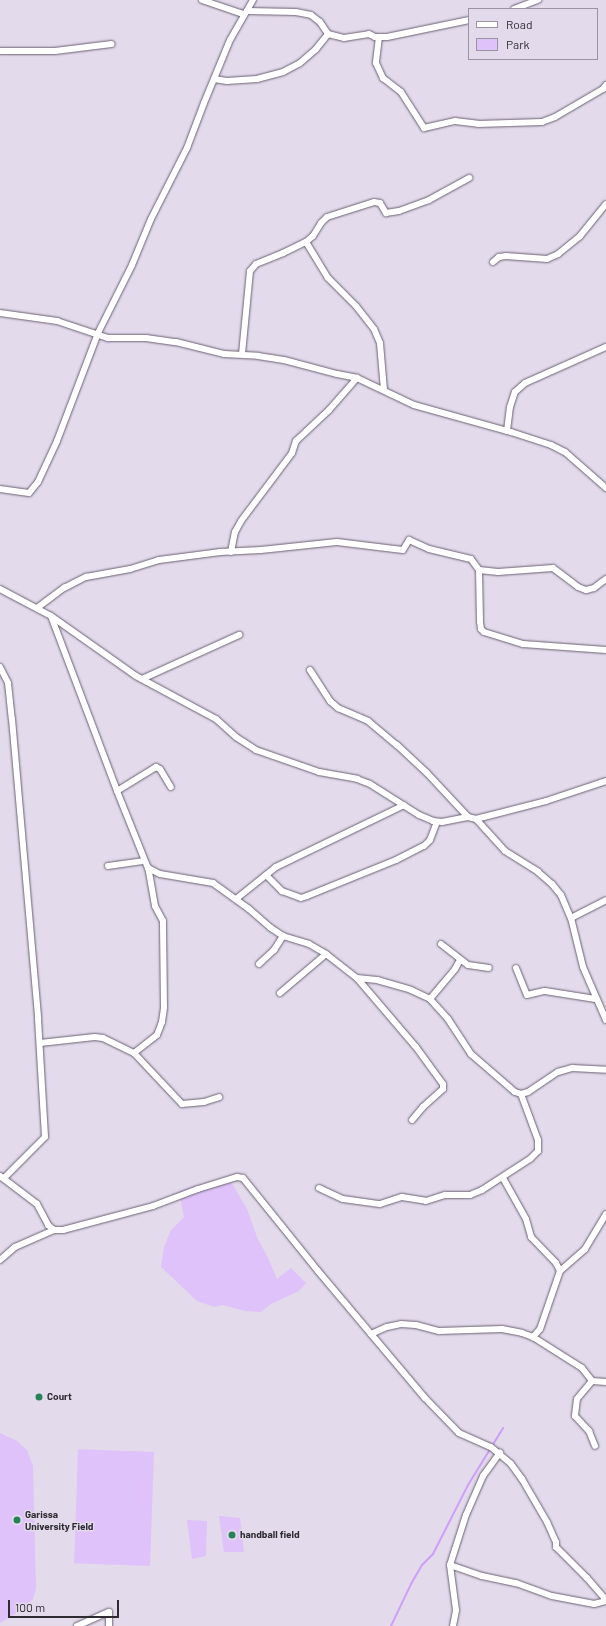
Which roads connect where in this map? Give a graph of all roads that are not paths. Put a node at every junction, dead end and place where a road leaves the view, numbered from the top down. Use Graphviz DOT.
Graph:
graph roads {
  1 [pos="202,0"];
  2 [pos="253,0"];
  3 [pos="538,0"];
  4 [pos="517,8"];
  5 [pos="245,13"];
  6 [pos="468,20"];
  7 [pos="328,34"];
  8 [pos="379,37"];
  9 [pos="112,44"];
  10 [pos="0,51"];
  11 [pos="214,79"];
  12 [pos="606,85"];
  13 [pos="469,178"];
  14 [pos="606,204"];
  15 [pos="306,242"];
  16 [pos="493,262"];
  17 [pos="0,313"];
  18 [pos="98,333"];
  19 [pos="606,347"];
  20 [pos="242,354"];
  21 [pos="358,378"];
  22 [pos="384,390"];
  23 [pos="507,431"];
  24 [pos="606,488"];
  25 [pos="0,489"];
  26 [pos="231,552"];
  27 [pos="479,570"];
  28 [pos="606,579"];
  29 [pos="0,589"];
  30 [pos="0,594"];
  31 [pos="37,608"];
  32 [pos="51,616"];
  33 [pos="239,635"];
  34 [pos="606,650"];
  35 [pos="0,667"];
  36 [pos="310,670"];
  37 [pos="142,680"];
  38 [pos="606,781"];
  39 [pos="171,787"];
  40 [pos="117,791"];
  41 [pos="404,805"];
  42 [pos="468,817"];
  43 [pos="476,818"];
  44 [pos="437,822"];
  45 [pos="143,861"];
  46 [pos="108,866"];
  47 [pos="148,868"];
  48 [pos="266,875"];
  49 [pos="236,899"];
  50 [pos="606,900"];
  51 [pos="572,918"];
  52 [pos="283,936"];
  53 [pos="441,944"];
  54 [pos="326,954"];
  55 [pos="460,960"];
  56 [pos="259,964"];
  57 [pos="489,968"];
  58 [pos="516,968"];
  59 [pos="357,978"];
  60 [pos="280,993"];
  61 [pos="430,999"];
  62 [pos="595,999"];
  63 [pos="606,1020"];
  64 [pos="40,1043"];
  65 [pos="134,1053"];
  66 [pos="606,1070"];
  67 [pos="521,1094"];
  68 [pos="219,1097"];
  69 [pos="412,1120"];
  70 [pos="2,1177"];
  71 [pos="503,1178"];
  72 [pos="319,1188"];
  73 [pos="606,1214"];
  74 [pos="54,1230"];
  75 [pos="0,1260"];
  76 [pos="560,1271"];
  77 [pos="371,1334"];
  78 [pos="533,1337"];
  79 [pos="592,1381"];
  80 [pos="606,1382"];
  81 [pos="595,1446"];
  82 [pos="500,1454"];
  83 [pos="450,1565"];
  84 [pos="606,1601"];
  85 [pos="77,1626"];
  86 [pos="109,1626"];
  87 [pos="453,1626"];
  1 -- 5 [label="street"];
  2 -- 5 [label="street"];
  3 -- 4 [label="street"];
  5 -- 7 [label="street"];
  5 -- 11 [label="street"];
  6 -- 8 [label="street"];
  7 -- 8 [label="street"];
  7 -- 11 [label="street"];
  8 -- 12 [label="street"];
  9 -- 10 [label="street"];
  11 -- 18 [label="street"];
  13 -- 15 [label="street"];
  14 -- 16 [label="street"];
  15 -- 20 [label="street"];
  15 -- 22 [label="street"];
  17 -- 18 [label="street"];
  18 -- 20 [label="street"];
  18 -- 25 [label="street"];
  19 -- 23 [label="street"];
  20 -- 21 [label="street"];
  21 -- 22 [label="street"];
  21 -- 26 [label="street"];
  22 -- 23 [label="street"];
  23 -- 24 [label="street"];
  26 -- 27 [label="street"];
  26 -- 31 [label="street"];
  27 -- 28 [label="street"];
  27 -- 34 [label="street"];
  29 -- 30 [label="street"];
  29 -- 31 [label="street"];
  31 -- 32 [label="street"];
  32 -- 37 [label="street"];
  32 -- 40 [label="street"];
  33 -- 37 [label="street"];
  35 -- 64 [label="street"];
  36 -- 42 [label="street"];
  37 -- 41 [label="street"];
  38 -- 43 [label="street"];
  39 -- 40 [label="street"];
  40 -- 45 [label="street"];
  41 -- 44 [label="street"];
  41 -- 48 [label="street"];
  42 -- 43 [label="street"];
  42 -- 44 [label="street"];
  43 -- 51 [label="street"];
  44 -- 48 [label="street"];
  45 -- 46 [label="street"];
  45 -- 47 [label="street"];
  47 -- 49 [label="street"];
  47 -- 65 [label="street"];
  48 -- 49 [label="street"];
  49 -- 52 [label="street"];
  50 -- 51 [label="street"];
  51 -- 62 [label="street"];
  52 -- 54 [label="street"];
  52 -- 56 [label="street"];
  53 -- 55 [label="street"];
  54 -- 59 [label="street"];
  54 -- 60 [label="street"];
  55 -- 57 [label="street"];
  55 -- 61 [label="street"];
  58 -- 62 [label="street"];
  59 -- 61 [label="street"];
  59 -- 69 [label="street"];
  61 -- 67 [label="street"];
  62 -- 63 [label="street"];
  64 -- 65 [label="street"];
  64 -- 70 [label="street"];
  65 -- 68 [label="street"];
  66 -- 67 [label="street"];
  67 -- 71 [label="street"];
  70 -- 74 [label="street"];
  71 -- 72 [label="street"];
  71 -- 76 [label="street"];
  73 -- 76 [label="street"];
  74 -- 75 [label="street"];
  74 -- 77 [label="street"];
  76 -- 78 [label="street"];
  77 -- 78 [label="street"];
  77 -- 82 [label="street"];
  78 -- 79 [label="street"];
  79 -- 80 [label="street"];
  79 -- 81 [label="street"];
  82 -- 83 [label="street"];
  82 -- 84 [label="street"];
  83 -- 84 [label="street"];
  83 -- 87 [label="street"];
  85 -- 86 [label="street"];
}
